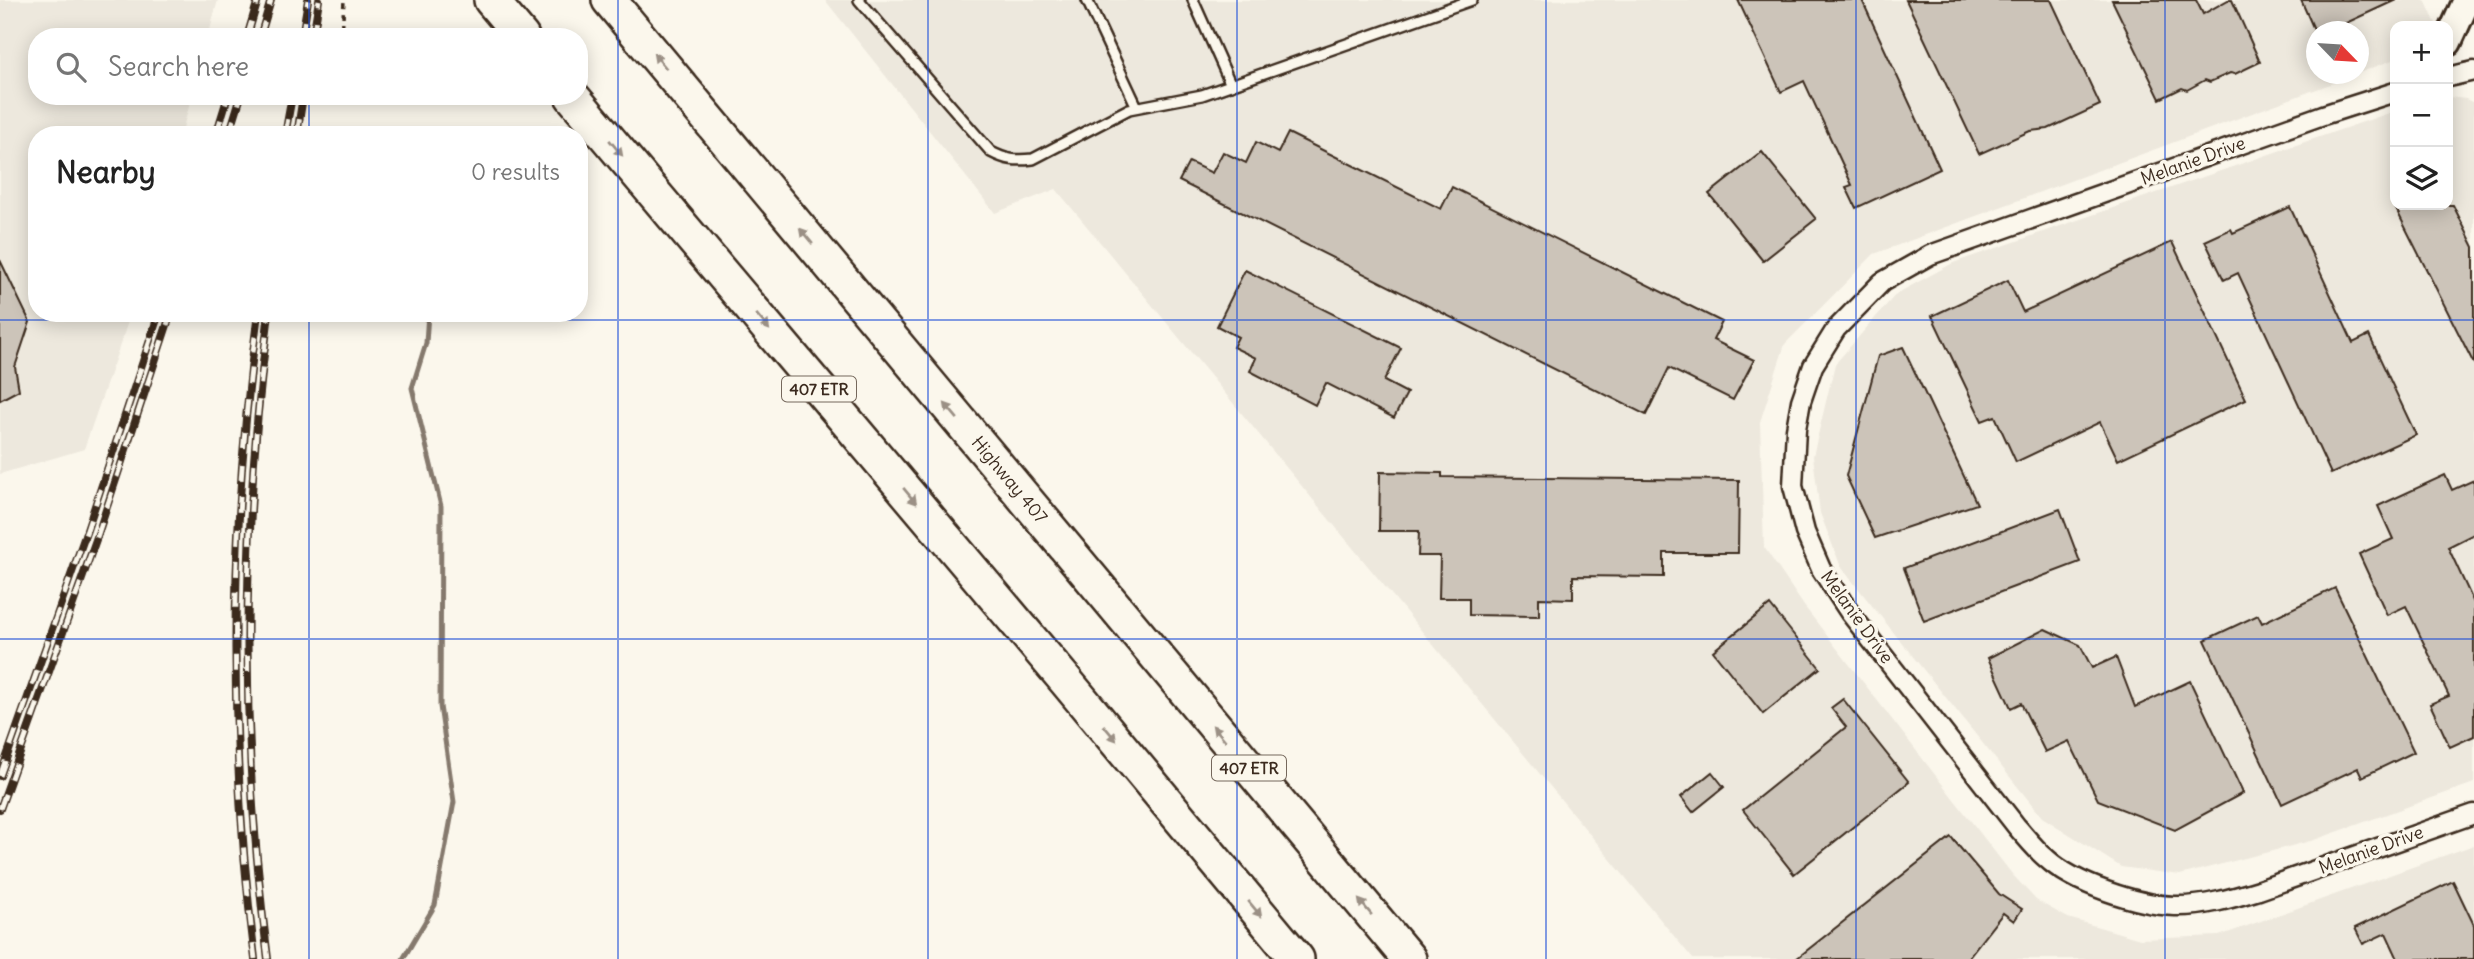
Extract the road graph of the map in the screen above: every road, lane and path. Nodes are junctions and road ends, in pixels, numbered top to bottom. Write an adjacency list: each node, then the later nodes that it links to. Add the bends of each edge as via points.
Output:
1 (344, 0): 9 (path)
2 (491, 0): 10 (highway)
3 (609, 0): 20 (highway, Highway 407 / 407 ETR, one-way to 3)
4 (859, 0): 17 (lane, via 991,152 1004,159 1033,159)
5 (1087, 0): 17 (lane)
6 (1193, 0): 14 (lane)
7 (1472, 0): 14 (lane)
8 (2467, 0): 11 (main road)
9 (342, 28)
10 (514, 28)
11 (2453, 31)
12 (2474, 71): 13 (street)
13 (2453, 76)
14 (1231, 85): 17 (lane)
15 (2390, 94): 18 (street, Melanie Drive, via 1930,255 1882,282 1836,329 1814,366 1793,442 1793,486 1821,569 1850,613 2017,827 2047,860 2099,888 2176,906 2223,901)
16 (580, 105): 19 (highway, 407 ETR, one-way to 19)
17 (1137, 107)
18 (2474, 814)
19 (1297, 959)
20 (1409, 959)

